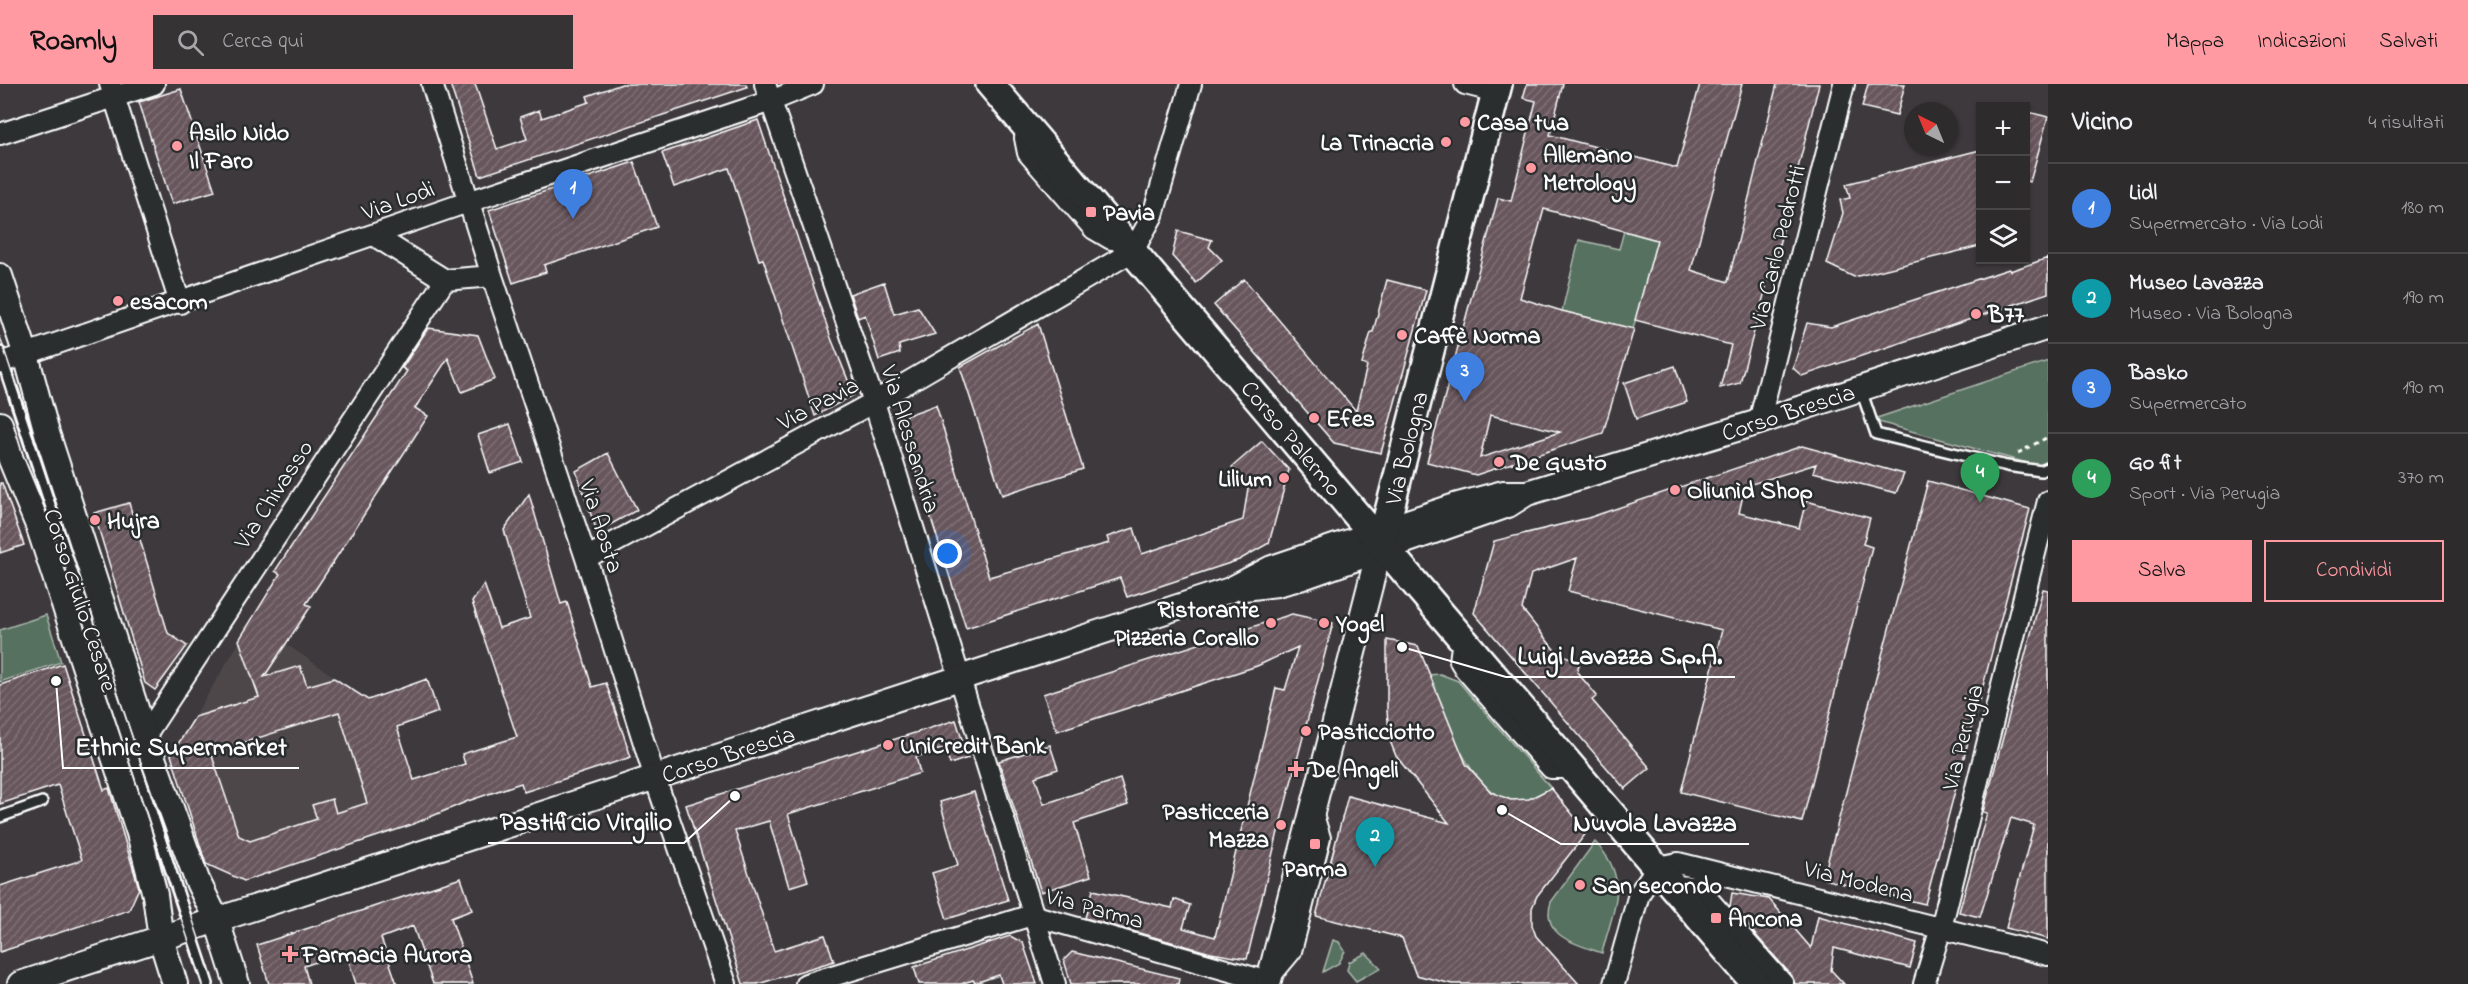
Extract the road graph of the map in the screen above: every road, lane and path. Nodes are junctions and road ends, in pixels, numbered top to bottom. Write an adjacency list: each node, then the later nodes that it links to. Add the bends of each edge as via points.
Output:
1 (154, 84): 9 (street)
2 (432, 84): 12 (street, Via Aosta)
3 (813, 84): 10 (street, Via Lodi)
4 (990, 84): 14 (main road, Corso Palermo)
5 (1191, 84): 14 (street, via 1154,215)
6 (1465, 84): 8 (street)
7 (1844, 84): 24 (street, Via Carlo Pedrotti)
8 (1497, 88): 28 (main road, Via Bologna)
9 (112, 90): 11 (street); 18 (street)
10 (768, 92): 12 (street, Via Lodi); 23 (street, Via Alessandria)
11 (0, 134)
12 (468, 202): 13 (street, Via Lodi); 16 (street, Via Aosta)
13 (375, 236): 17 (street); 18 (street, Via Lodi)
14 (1127, 244): 23 (street, Via Pavia); 28 (main road, Corso Palermo)
15 (0, 276): 20 (street, Corso Giulio Cesare)
16 (492, 276): 17 (street); 29 (street, Via Aosta)
17 (445, 280): 31 (street, Via Chivasso)
18 (180, 303): 20 (street, Via Lodi)
19 (2048, 327): 22 (street, Corso Brescia)
20 (26, 355): 21 (street, Via Lodi); 31 (street, Corso Giulio Cesare, via 47,433)
21 (1, 359): 39 (lane, Corso Giulio Cesare)
22 (1860, 388): 24 (street, Corso Brescia); 26 (lane, via 1876,434 2007,466 2041,471)
23 (874, 402): 29 (street, Via Pavia); 30 (street, Via Alessandria)
24 (1759, 422): 28 (street, Corso Brescia, via 1527,493 1503,493 1468,502)
25 (0, 424): 40 (street, Corso Giulio Cesare, via 39,528 139,833 155,895)
26 (2048, 468)
27 (2048, 501): 38 (street, Via Perugia)
28 (1380, 541): 30 (street, Corso Brescia, via 1272,568 1230,590); 35 (main road, Corso Palermo); 42 (street, Via Bologna, via 1312,812)
29 (586, 558): 32 (street, Via Aosta)
30 (958, 679): 32 (street, Corso Brescia); 36 (street, Via Alessandria)
31 (145, 736): 37 (street, Corso Giulio Cesare, via 197,880)
32 (655, 778): 37 (street, Corso Brescia); 47 (street, Via Aosta)
33 (42, 802): 34 (lane)
34 (0, 817)
35 (1665, 877): 38 (street, Via Modena, via 1678,863); 50 (street, via 1639,894); 51 (main road, Corso Palermo); 52 (street, via 1693,887 1707,898)
36 (1032, 915): 42 (street, Via Parma); 48 (street, Via Parma); 49 (street, Via Alessandria)
37 (217, 921): 39 (street, Corso Brescia); 46 (street, Corso Giulio Cesare)
38 (1941, 928): 41 (street, Via Modena); 53 (street, Via Perugia)
39 (190, 929): 40 (street, Corso Brescia); 45 (lane, Corso Giulio Cesare)
40 (161, 939): 43 (street, Corso Brescia); 44 (street, Corso Giulio Cesare)
41 (2048, 955)
42 (1265, 978)
43 (20, 984)
44 (175, 984)
45 (208, 984)
46 (237, 984)
47 (726, 984)
48 (806, 984)
49 (1055, 984)
50 (1614, 984)
51 (1756, 984)
52 (1783, 984)
53 (1924, 984)

